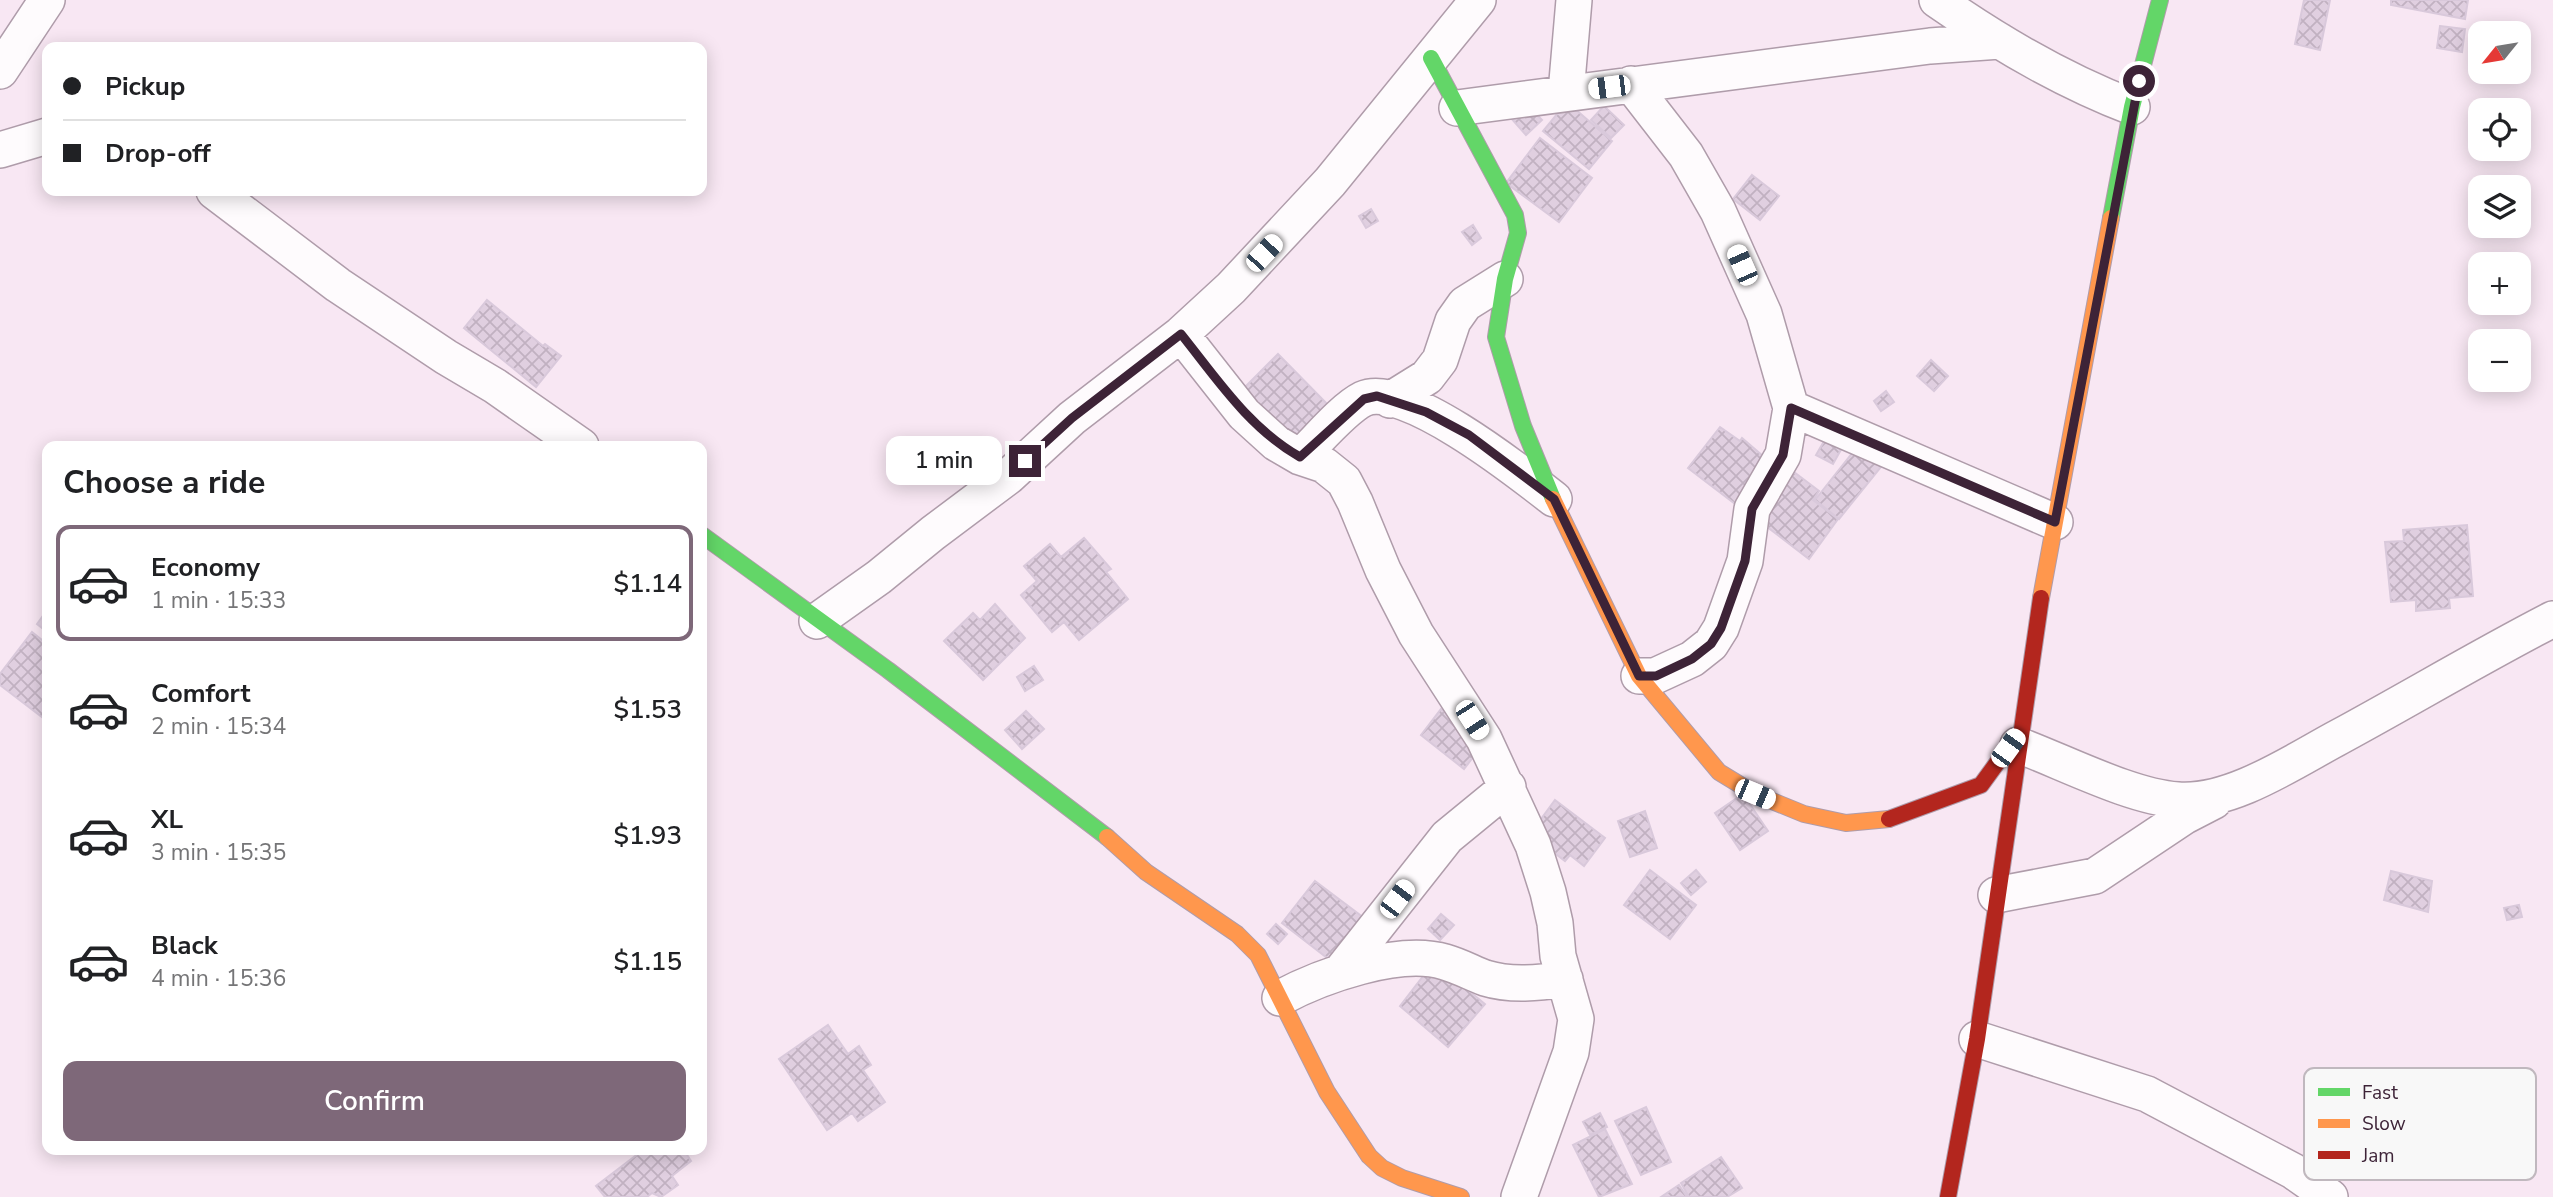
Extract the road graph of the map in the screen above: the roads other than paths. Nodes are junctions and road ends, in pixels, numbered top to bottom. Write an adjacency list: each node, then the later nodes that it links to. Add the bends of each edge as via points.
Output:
1 (47, 0): 7 (street)
2 (1478, 0): 8 (street)
3 (1574, 0): 10 (street)
4 (1937, 0): 6 (street)
5 (2160, 0): 11 (street)
6 (2000, 41): 9 (street); 11 (street, via 2097,94)
7 (4, 54)
8 (1431, 58): 12 (street); 17 (street, via 1330,182 1231,288)
9 (1631, 84): 10 (street); 19 (street, via 1686,155 1718,211 1765,314)
10 (1566, 93): 12 (street)
11 (2132, 107): 23 (street)
12 (1457, 108): 16 (street, via 1515,215 1518,233)
13 (42, 137): 14 (street)
14 (0, 150)
15 (221, 196): 20 (street, via 338,285)
16 (1505, 279): 18 (street, via 1465,304 1453,321 1440,360 1427,377); 22 (street, via 1498,346 1523,426)
17 (1181, 334): 21 (street, via 1244,414 1276,443); 26 (street, via 1072,418 1009,476)
18 (1390, 400): 21 (street, via 1364,399); 22 (street, via 1426,412 1469,435)
19 (1791, 408): 23 (street); 27 (street, via 1783,455 1752,509 1745,561 1721,628 1711,644 1692,659 1656,676)
20 (574, 441)
21 (1300, 457): 29 (street, via 1324,465 1344,481 1416,634 1484,739)
22 (1554, 499): 27 (street)
23 (2055, 522): 28 (street)
24 (707, 540): 26 (street)
25 (2553, 619): 30 (street)
26 (817, 621): 34 (street, via 1089,822 1146,872 1237,934 1258,955)
27 (1639, 676): 28 (street, via 1719,772 1755,794 1804,814 1846,823 1889,819 1981,785)
28 (2020, 737): 30 (street, via 2145,794 2203,800); 31 (street)
29 (1508, 787): 32 (street, via 1447,837); 33 (street, via 1548,892)
30 (2233, 791): 31 (street, via 2185,816 2095,876)
31 (1996, 895): 35 (street)
32 (1342, 970): 33 (street, via 1415,959 1445,962 1488,979 1517,983); 34 (street)
33 (1565, 979): 40 (street, via 1576,1018 1571,1052)
34 (1280, 998): 38 (street, via 1327,1092 1369,1156)
35 (1977, 1038): 36 (street, via 2147,1094); 41 (street)
36 (2304, 1180)
37 (2304, 1180): 42 (street)
38 (1409, 1190): 39 (street)
39 (1461, 1197)
40 (1519, 1197)
41 (1948, 1197)
42 (2330, 1197)

